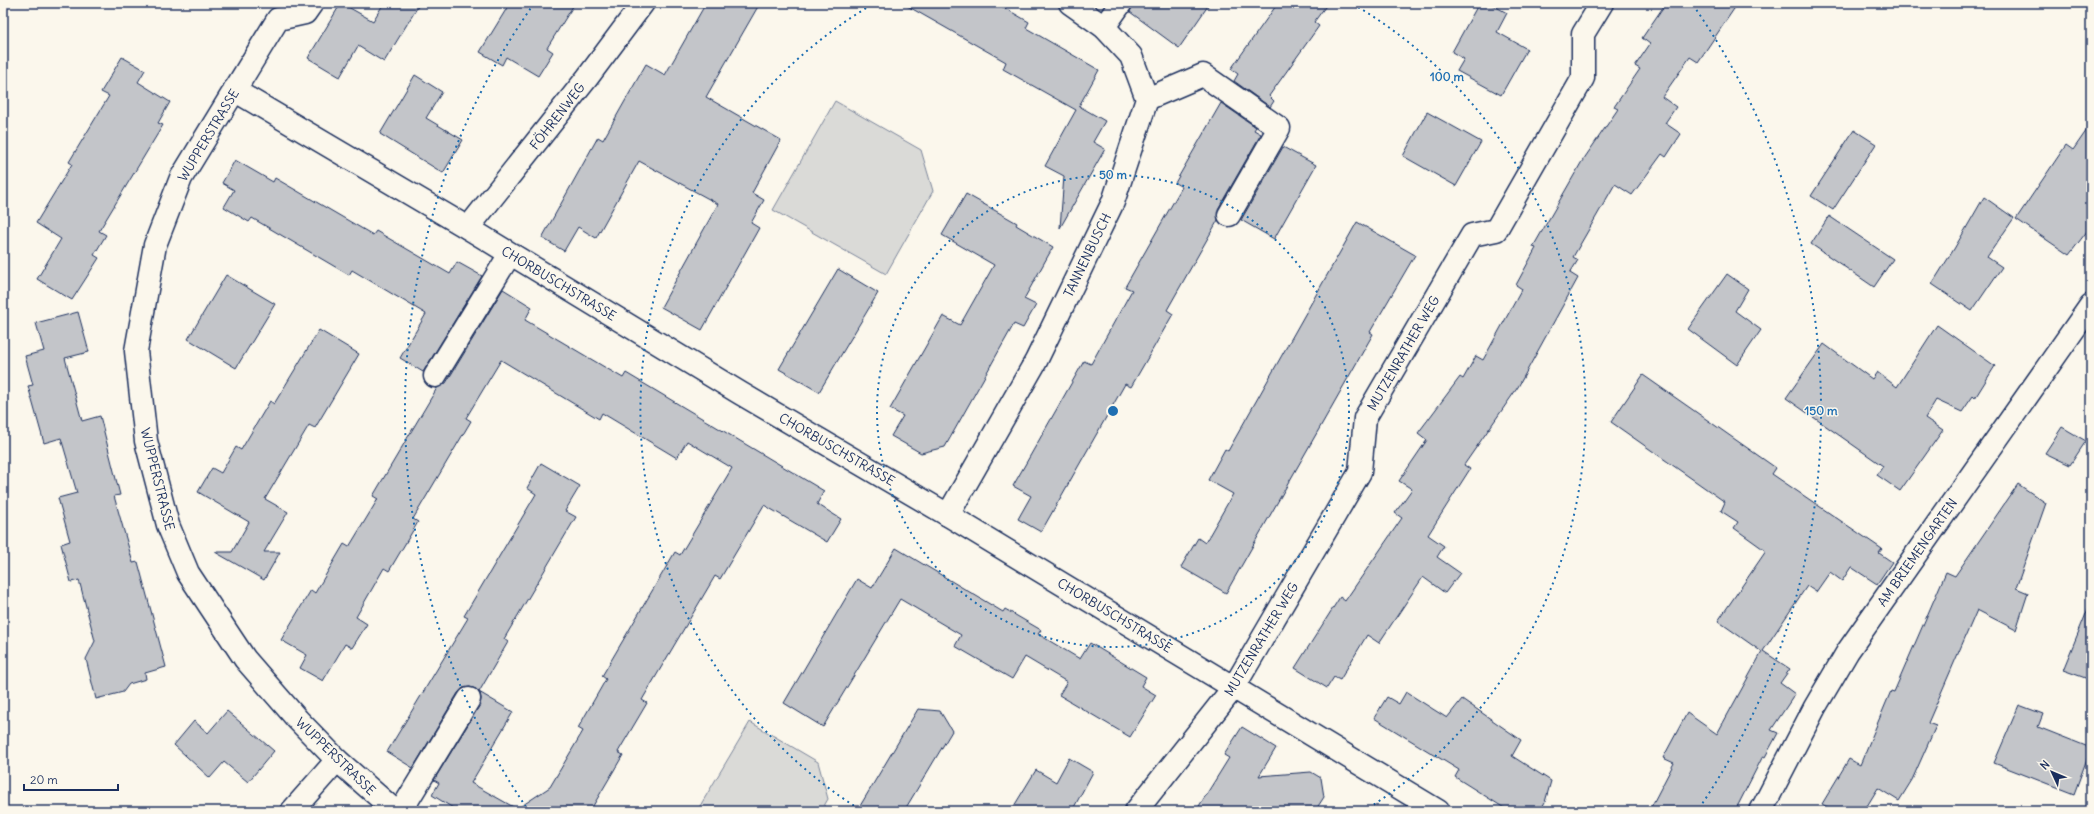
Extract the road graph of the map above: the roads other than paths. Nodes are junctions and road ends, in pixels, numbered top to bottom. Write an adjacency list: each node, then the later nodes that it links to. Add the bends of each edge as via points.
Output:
1 (312, 3): 7 (street, WUPPERSTRASSE, via 305,14 278,18)
2 (643, 3): 10 (street, FÖHRENWEG)
3 (1070, 3): 6 (street)
4 (1121, 3): 6 (street)
5 (1602, 3): 15 (street, MUTZENRATHER WEG, via 1583,34 1583,78 1496,230 1472,235 1366,418 1360,472)
6 (1104, 27): 8 (street, via 1132,56)
7 (234, 90): 10 (street, CHORBUSCHSTRASSE); 17 (street, WUPPERSTRASSE, via 181,178 154,245 136,351 146,441 168,525 188,572 246,659 298,720)
8 (1147, 99): 9 (street, via 1203,75 1279,128); 14 (street, TANNENBUSCH, via 1113,202 1036,361)
9 (1229, 215)
10 (468, 228): 11 (street, CHORBUSCHSTRASSE)
11 (510, 254): 13 (street); 14 (street, CHORBUSCHSTRASSE)
12 (2091, 305): 23 (street, AM BRIEMENGARTEN, via 1848,651 1815,707)
13 (436, 376)
14 (948, 515): 15 (street, CHORBUSCHSTRASSE)
15 (1234, 687): 21 (street, MUTZENRATHER WEG); 22 (street, CHORBUSCHSTRASSE)
16 (469, 698): 20 (street)
17 (337, 760): 18 (street); 19 (street, WUPPERSTRASSE)
18 (292, 811)
19 (395, 811)
20 (401, 811)
21 (1136, 811)
22 (1438, 811)
23 (1761, 811)

